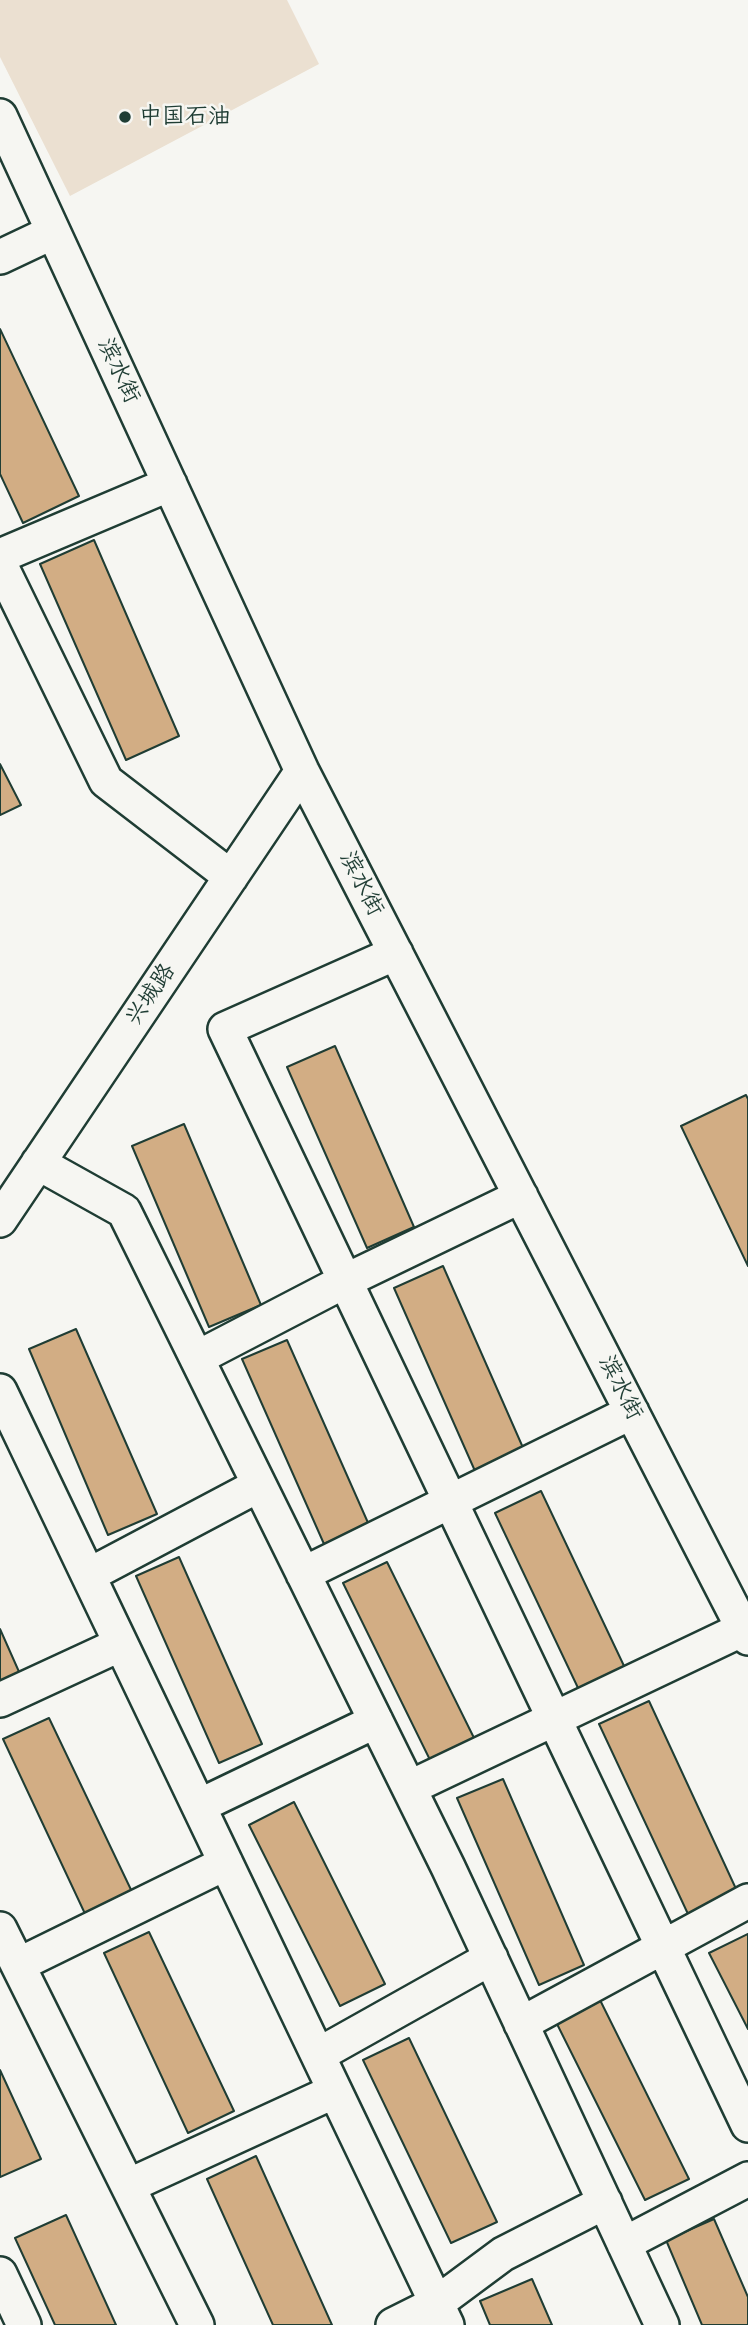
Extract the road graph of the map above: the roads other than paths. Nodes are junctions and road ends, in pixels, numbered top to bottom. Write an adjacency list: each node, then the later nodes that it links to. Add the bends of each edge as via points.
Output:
1 (0, 116): 2 (street, 滨水街)
2 (53, 232): 3 (street); 4 (street, 滨水街)
3 (0, 257)
4 (170, 484): 5 (street); 7 (street, 滨水街)
5 (0, 556)
6 (0, 564): 8 (street, via 106,781)
7 (302, 771): 8 (street, 兴城路); 9 (street, 滨水街)
8 (231, 877): 10 (street, 兴城路)
9 (396, 953): 11 (street, 滨水街); 13 (street, via 225,1029)
10 (38, 1163): 12 (street, 兴城路); 14 (street, via 124,1211)
11 (521, 1196): 13 (street); 16 (street, 滨水街)
12 (0, 1220)
13 (345, 1281): 14 (street); 18 (street)
14 (197, 1358): 17 (street)
15 (0, 1391): 20 (street)
16 (632, 1412): 18 (street); 21 (street, 滨水街)
17 (259, 1485): 19 (street); 20 (street)
18 (450, 1503): 19 (street); 24 (street)
19 (303, 1574): 25 (street)
20 (89, 1576): 22 (street)
21 (746, 1634): 24 (street)
22 (121, 1644): 23 (street); 27 (street)
23 (0, 1700)
24 (554, 1720): 26 (street); 31 (street)
25 (376, 1721): 26 (street); 27 (street)
26 (409, 1788): 32 (street)
27 (199, 1807): 28 (street)
28 (226, 1863): 33 (street); 35 (street)
29 (748, 1901): 31 (street)
30 (0, 1929): 33 (street)
31 (662, 1947): 34 (street); 37 (street)
32 (491, 1958): 34 (street); 35 (street)
33 (18, 1965): 39 (street)
34 (522, 2024): 40 (street)
35 (318, 2055): 36 (street)
36 (335, 2091): 39 (street); 43 (street)
37 (748, 2125)
38 (748, 2179): 41 (street)
39 (128, 2186): 45 (street)
40 (605, 2202): 41 (street); 43 (street, via 503,2254)
41 (624, 2244): 47 (street)
42 (0, 2274): 44 (street)
43 (442, 2314): 46 (street)
44 (24, 2325)
45 (197, 2325)
46 (393, 2325)
47 (662, 2325)

